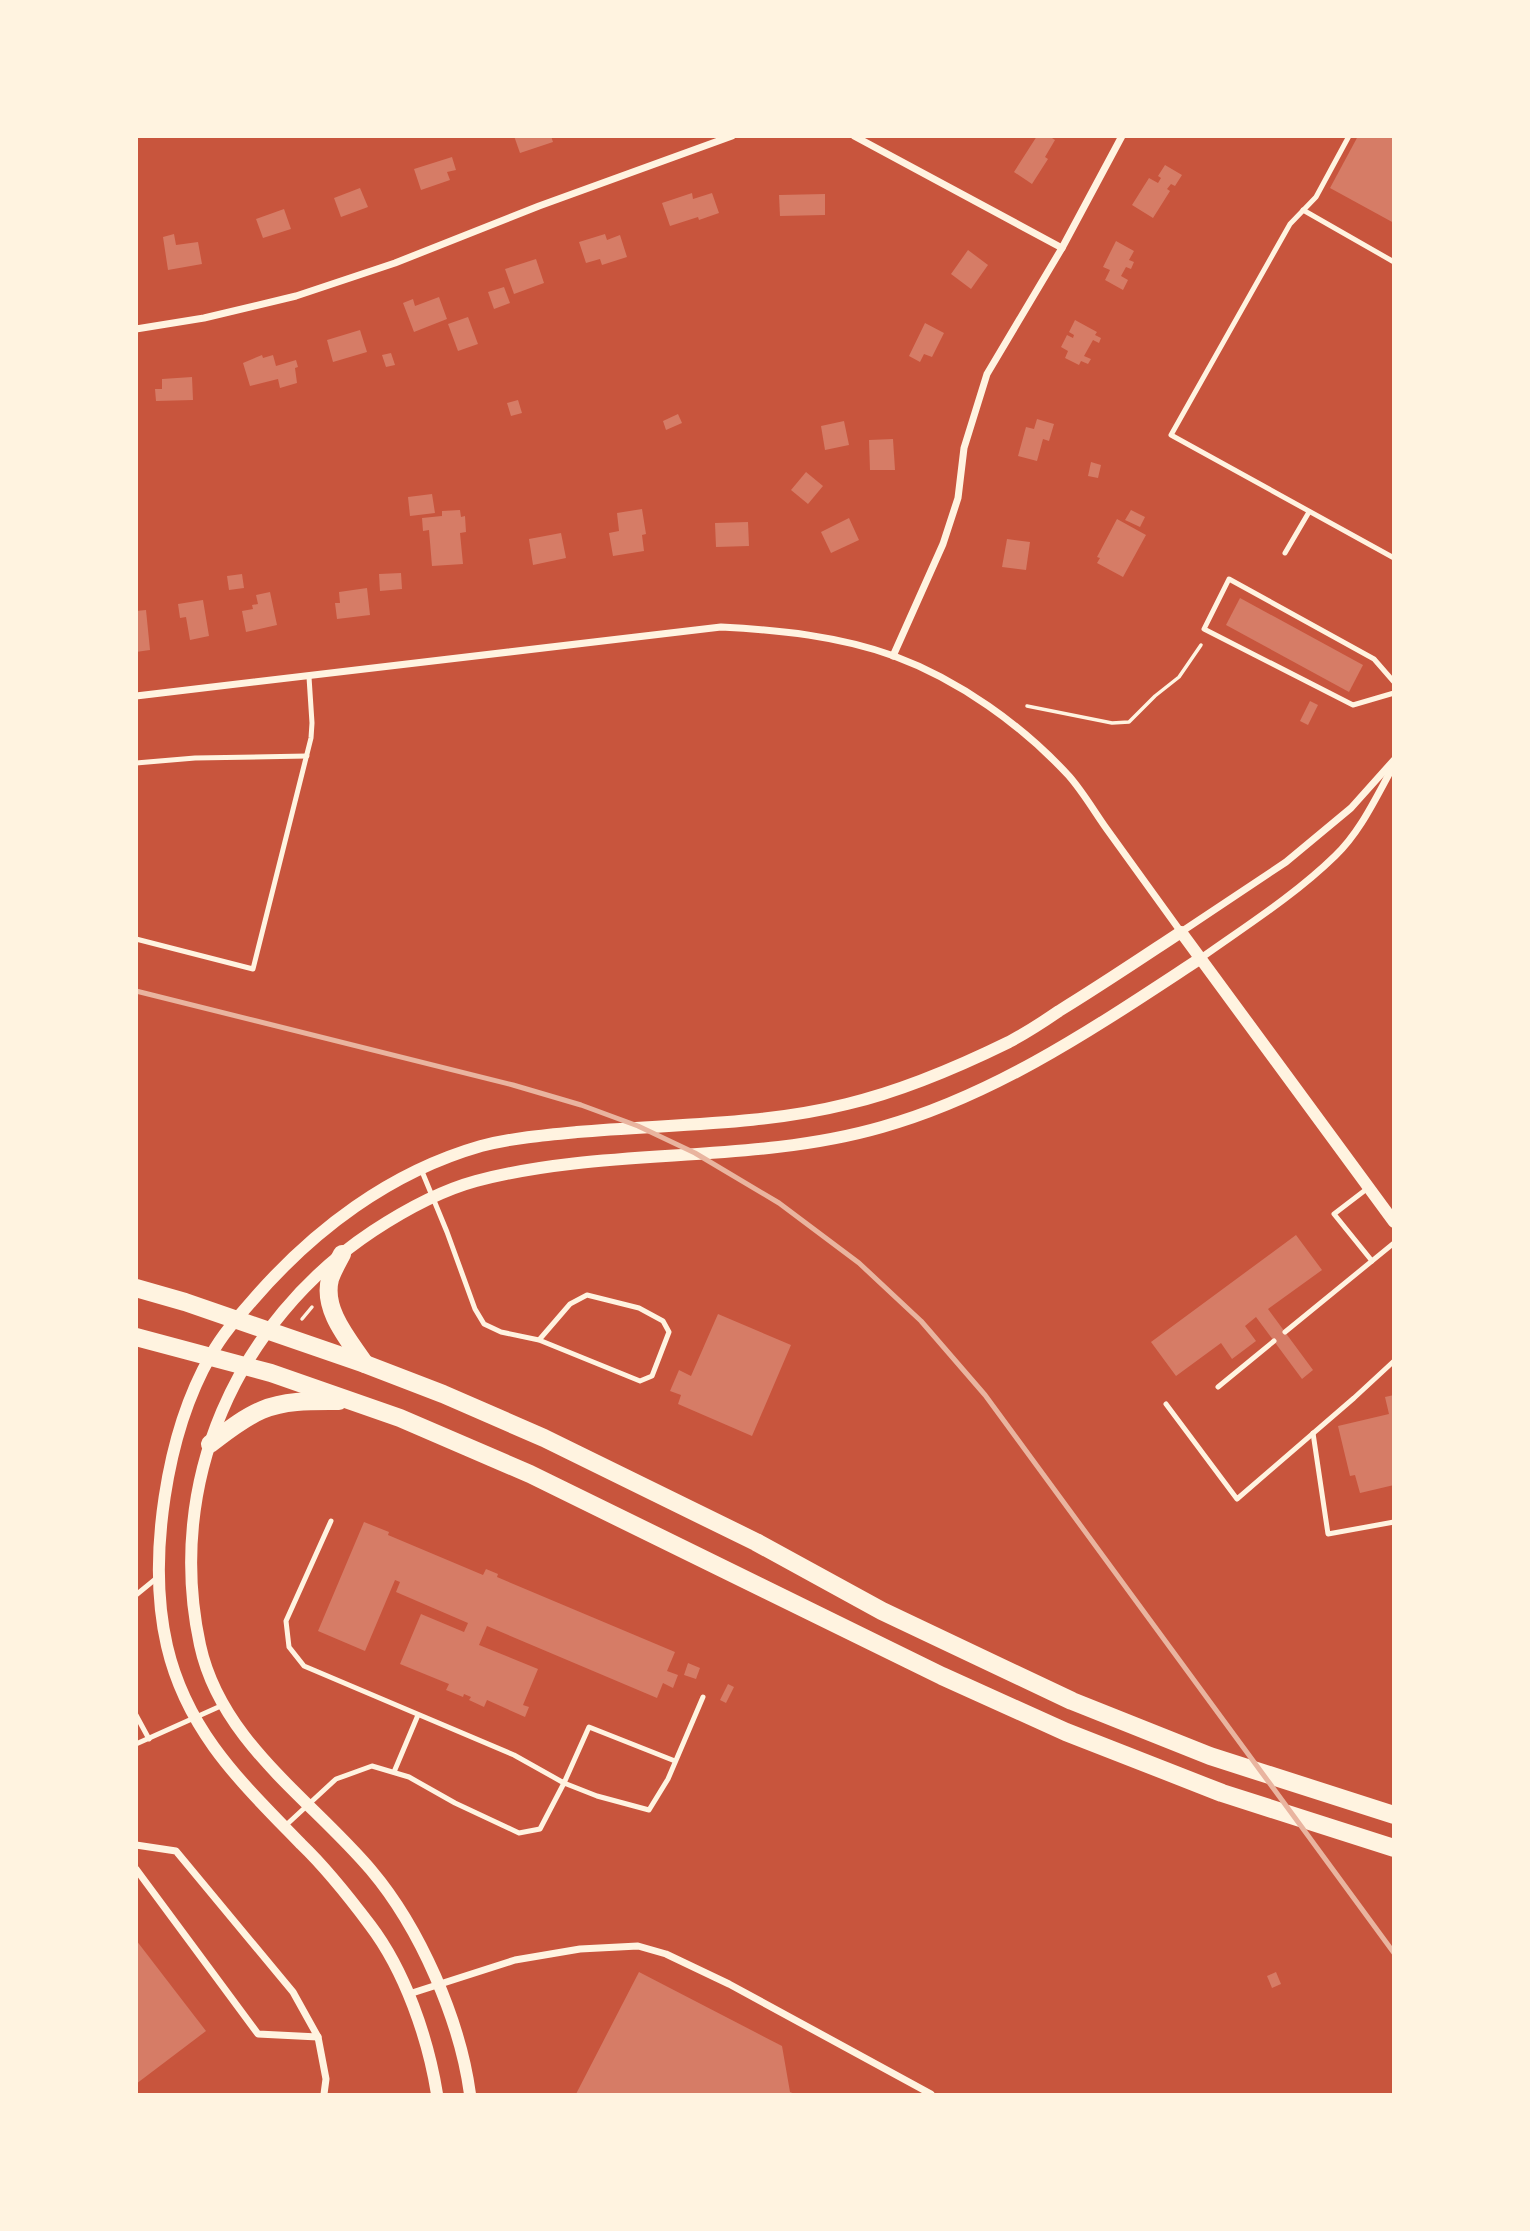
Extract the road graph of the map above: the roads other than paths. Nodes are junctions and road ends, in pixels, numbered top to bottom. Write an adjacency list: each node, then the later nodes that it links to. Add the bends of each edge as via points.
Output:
1 (732, 136): 8 (street, via 296,296)
2 (854, 136): 6 (street)
3 (1122, 136): 6 (street)
4 (1349, 136): 5 (lane, via 1317,197)
5 (1303, 210): 7 (lane); 9 (lane, via 1290,224 1171,435)
6 (1062, 247): 12 (street, via 987,374 964,448 958,498 943,544)
7 (1394, 262)
8 (136, 329)
9 (1309, 512): 10 (lane); 11 (lane)
10 (1285, 553)
11 (1394, 558)
12 (893, 656): 13 (street, via 814,636 721,627); 20 (street, via 944,678 1031,739 1070,777)
13 (309, 677): 16 (street); 17 (lane, via 312,730)
14 (1394, 682): 15 (lane, via 1374,659 1229,579 1203,629 1353,705)
15 (1394, 694)
16 (136, 696)
17 (307, 756): 18 (lane); 21 (lane, via 253,969)
18 (136, 763)
19 (1394, 763): 20 (street, via 1351,808 1286,862); 22 (street, via 1363,822 1336,856)
20 (1181, 932): 22 (street); 23 (street, via 1012,1040 916,1082 848,1104 776,1117 514,1139)
21 (136, 939)
22 (1201, 958): 24 (street); 25 (street, via 1012,1076 881,1128 810,1143 544,1167 474,1182)
23 (421, 1170): 25 (lane); 31 (street, via 338,1218 289,1260)
24 (1368, 1188): 26 (street); 29 (lane, via 1334,1213)
25 (431, 1198): 28 (street); 35 (lane, via 484,1324)
26 (1394, 1222)
27 (1394, 1243): 29 (lane)
28 (342, 1254): 32 (street); 39 (main road, via 330,1281 330,1300)
29 (1372, 1261): 33 (lane)
30 (136, 1288): 31 (main road)
31 (235, 1320): 32 (main road); 37 (street)
32 (267, 1331): 39 (main road); 40 (street)
33 (1285, 1332)
34 (136, 1337): 37 (main road)
35 (540, 1340): 35 (lane, via 640,1381 652,1376 668,1332 663,1321 639,1308 587,1294 570,1304)
36 (1274, 1341): 41 (lane)
37 (210, 1356): 40 (main road); 48 (street, via 174,1458 162,1517)
38 (1394, 1360): 44 (lane)
39 (365, 1364): 61 (main road, via 544,1438 756,1542 882,1611 1072,1701 1210,1756)
40 (244, 1365): 42 (main road); 45 (street)
41 (1218, 1387)
42 (352, 1400): 45 (main road, via 297,1402 264,1409); 64 (main road, via 530,1474 1066,1732 1222,1793)
43 (1166, 1404): 44 (lane, via 1237,1499)
44 (1313, 1433): 47 (lane, via 1328,1534)
45 (210, 1444): 51 (street, via 196,1510 192,1580 201,1650)
46 (331, 1521): 53 (lane, via 286,1621 289,1647 304,1666)
47 (1394, 1521)
48 (158, 1577): 49 (lane); 54 (street, via 168,1648)
49 (136, 1595)
50 (702, 1696): 57 (lane)
51 (223, 1705): 54 (lane); 60 (street, via 249,1743)
52 (136, 1715): 55 (lane)
53 (418, 1715): 58 (lane); 59 (lane, via 514,1755)
54 (194, 1719): 55 (lane); 62 (street, via 233,1773)
55 (149, 1738): 56 (lane)
56 (136, 1744)
57 (676, 1761): 59 (lane, via 649,1810); 59 (lane, via 589,1727)
58 (394, 1772): 59 (lane, via 519,1833 540,1829); 60 (lane, via 372,1766 337,1779)
59 (564, 1783)
60 (309, 1805): 62 (lane); 66 (street, via 373,1871 410,1927)
61 (1394, 1815)
62 (284, 1827): 67 (street, via 373,1928)
63 (136, 1845): 68 (street, via 176,1851 293,1992)
64 (1394, 1847)
65 (136, 1869): 68 (street, via 258,2034)
66 (438, 1984): 67 (street); 71 (street, via 465,2063); 72 (street, via 515,1960 580,1949 638,1946 729,1984)
67 (409, 1994): 70 (street, via 431,2060)
68 (318, 2037): 69 (street, via 326,2079)
69 (324, 2095)
70 (437, 2095)
71 (470, 2095)
72 (931, 2095)

